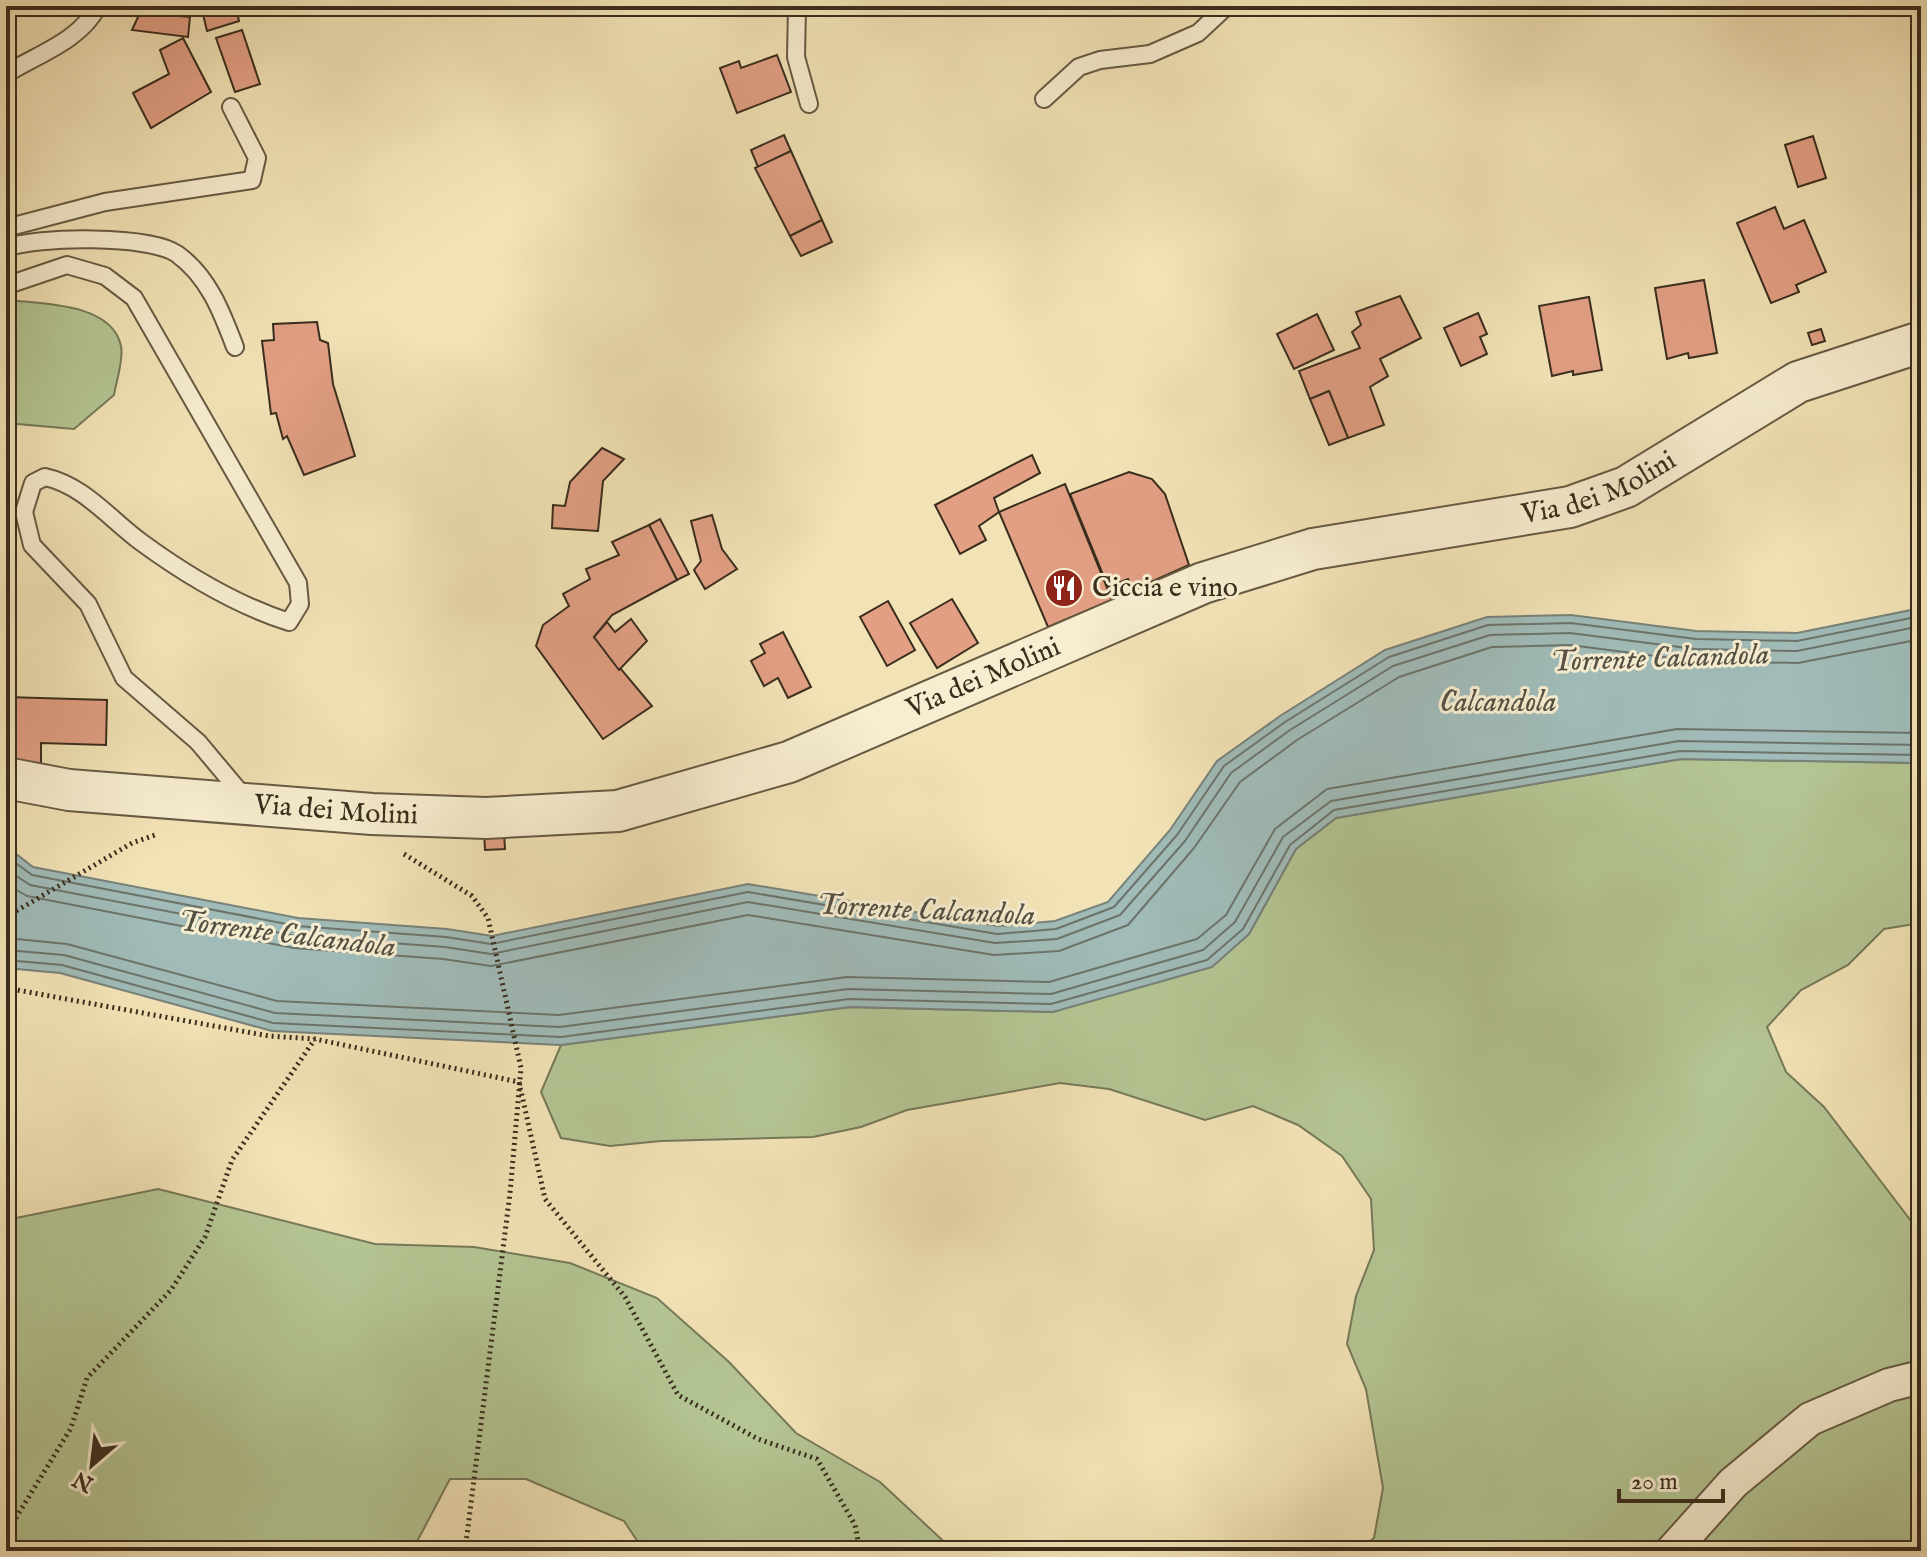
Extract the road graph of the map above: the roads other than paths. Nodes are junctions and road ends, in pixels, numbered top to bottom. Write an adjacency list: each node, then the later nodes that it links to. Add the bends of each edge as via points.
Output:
1 (98, 6): 4 (lane, via 75,34)
2 (797, 6): 6 (lane, via 796,57)
3 (1227, 6): 5 (lane, via 1198,33 1150,54 1079,67)
4 (6, 74)
5 (1044, 99)
6 (809, 104)
7 (231, 107): 8 (lane, via 257,158 252,180 105,202)
8 (6, 228)
9 (6, 248): 12 (lane, via 71,239 124,241 175,252 210,291)
10 (8, 284): 14 (lane, via 67,265 105,276 134,298 298,583 300,604 289,622 259,613 143,543 66,482 45,477 33,483 24,512 32,545 88,604 124,678 198,742)
11 (1921, 342): 14 (street, Via dei Molini, via 1798,382 1626,487 1570,507 1313,549 1203,583 789,762 618,811 486,818)
12 (235, 347)
13 (6, 778): 14 (street, Via dei Molini, via 69,790)
14 (251, 804)
15 (1921, 1377): 16 (street, via 1810,1419 1733,1483)
16 (1672, 1551)

